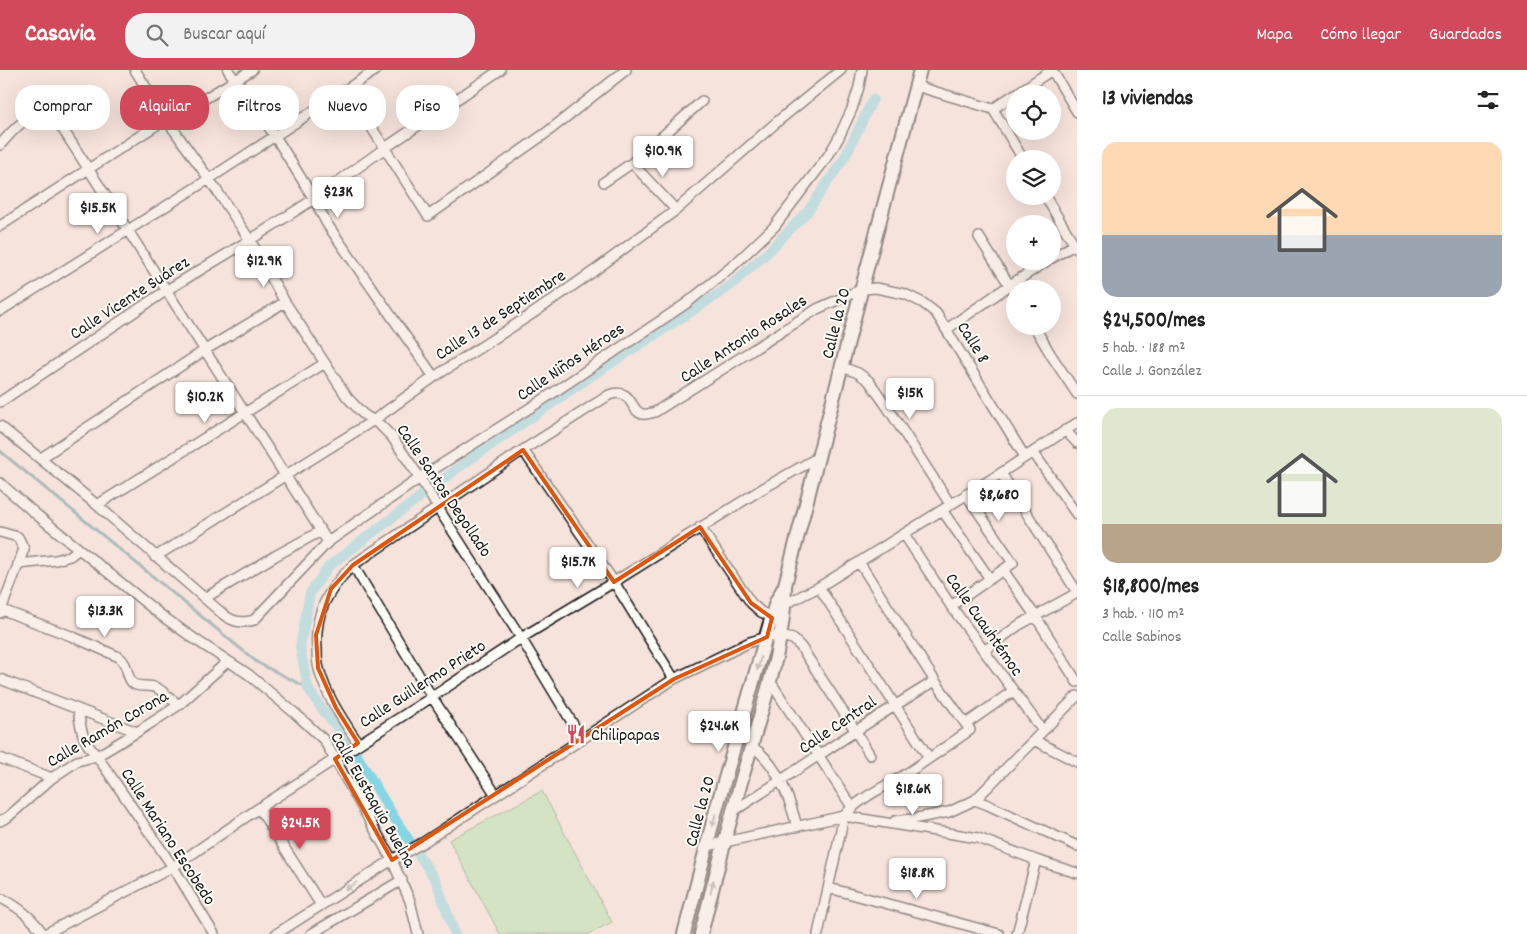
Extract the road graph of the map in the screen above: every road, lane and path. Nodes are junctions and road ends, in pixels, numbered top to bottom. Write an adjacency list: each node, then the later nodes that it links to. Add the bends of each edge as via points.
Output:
1 (135, 70): 12 (street, Calle Santos Degollado)
2 (228, 70): 11 (street)
3 (252, 70): 11 (street)
4 (376, 70): 13 (street)
5 (500, 70): 27 (street, Calle Vicente Suárez)
6 (626, 70): 27 (street, via 546,133 428,216)
7 (841, 70): 35 (street, Calle 13 de Septiembre)
8 (862, 70): 71 (street, Calle Niños Héroes, via 852,109 828,156 774,227 735,264 671,313)
9 (920, 70): 15 (street, Calle la 20)
10 (1052, 70): 14 (street); 20 (street)
11 (236, 81): 16 (street); 25 (street)
12 (145, 85)
13 (352, 85)
14 (1029, 85)
15 (916, 86): 19 (street); 46 (street, Calle la 20)
16 (209, 96)
17 (1006, 100): 19 (street)
18 (702, 101): 29 (street)
19 (993, 109): 28 (street)
20 (1077, 112)
21 (309, 113): 25 (street)
22 (151, 130): 30 (street)
23 (174, 130): 31 (street, Calle Santos Degollado)
24 (374, 130): 27 (street)
25 (275, 136): 31 (street); 33 (street)
26 (0, 145): 30 (street, via 26,119 55,117)
27 (385, 148): 33 (street, Calle Vicente Suárez)
28 (1018, 150)
29 (632, 163): 32 (street); 35 (street)
30 (89, 170): 36 (street); 37 (street)
31 (209, 179): 37 (street); 39 (street, Calle Santos Degollado)
32 (604, 182)
33 (314, 200): 39 (street, Calle Vicente Suárez); 55 (street, via 327,224)
34 (1051, 205): 40 (street)
35 (676, 210): 55 (street, Calle 13 de Septiembre, via 532,314)
36 (0, 226)
37 (128, 230): 47 (street); 49 (street)
38 (980, 237): 43 (street)
39 (250, 240): 47 (street, Calle Vicente Suárez); 48 (street, Calle Santos Degollado)
40 (1076, 245): 41 (street)
41 (1061, 253)
42 (1033, 270): 44 (street)
43 (1007, 280)
44 (1018, 280)
45 (1006, 288): 50 (street)
46 (862, 289): 50 (street, Calle 8, via 876,288 905,294 936,313); 54 (street, Calle la 20); 64 (street, Calle Antonio Rosales, via 817,309 662,409 643,414 620,393 609,395)
47 (166, 290): 52 (street); 57 (street, Calle Vicente Suárez)
48 (286, 302): 52 (street); 53 (street, Calle Santos Degollado)
49 (0, 311)
50 (947, 329): 66 (street, Calle 8)
51 (1039, 335): 56 (street)
52 (205, 350): 58 (street); 67 (street)
53 (325, 363): 58 (street); 59 (street, Calle Santos Degollado, via 355,406)
54 (842, 367): 68 (street, Calle la 20); 74 (street, via 858,373 869,382)
55 (434, 377): 59 (street, Calle 13 de Septiembre)
56 (1077, 394)
57 (0, 402)
58 (245, 412): 70 (street); 75 (street)
59 (374, 420): 70 (street, Calle 13 de Septiembre); 71 (street, Calle Santos Degollado, via 392,437)
60 (1077, 423): 62 (street)
61 (0, 426): 67 (street)
62 (1065, 430): 63 (street); 65 (street)
63 (1077, 443)
64 (523, 450): 76 (street); 91 (street)
65 (1033, 452): 66 (street); 78 (street)
66 (1025, 457): 69 (street)
67 (41, 458): 75 (street)
68 (817, 458): 79 (street, Calle Guillermo Prieto); 95 (street, Calle la 20)
69 (1001, 473): 73 (street); 93 (street)
70 (285, 475): 80 (street); 85 (street, Calle 13 de Septiembre)
71 (422, 481): 76 (street, Calle Santos Degollado); 83 (street, Calle Niños Héroes)
72 (0, 483): 84 (street, Calle Eustaquio Buelna)
73 (966, 494): 74 (street); 89 (street, via 1013,563)
74 (950, 504): 77 (street)
75 (97, 505): 85 (street)
76 (437, 506): 88 (street); 102 (street, Calle Santos Degollado)
77 (942, 510): 82 (street); 90 (street)
78 (1077, 515)
79 (700, 528): 91 (street, Calle Guillermo Prieto); 99 (street, via 751,604)
80 (321, 531): 83 (street); 94 (street)
81 (0, 532): 87 (street, via 18,537 24,549)
82 (904, 534): 86 (street); 96 (street, Calle Cuauhtémoc)
83 (328, 542): 94 (street, Calle Niños Héroes, via 254,620 236,621)
84 (79, 549): 87 (street, via 56,560); 104 (street, Calle Eustaquio Buelna, via 162,616)
85 (155, 557): 94 (street)
86 (859, 562): 92 (street); 108 (street)
87 (18, 564): 97 (street)
88 (353, 565): 112 (street); 122 (street, via 328,595 319,616 316,635 318,668 324,685)
89 (1003, 570): 90 (street); 98 (street)
90 (990, 579): 96 (street)
91 (614, 582): 102 (street, Calle Guillermo Prieto); 105 (street)
92 (819, 587): 95 (street); 114 (street)
93 (1077, 592): 98 (street)
94 (205, 598)
95 (781, 603): 99 (street, Calle la 20)
96 (951, 606): 103 (street, Calle Cuauhtémoc)
97 (1, 611): 113 (street, via 119,657 125,662 135,685 157,688)
98 (1036, 617): 103 (street, via 1019,625); 109 (street)
99 (777, 620): 100 (street, Calle la 20); 101 (street, Calle la 20)
100 (780, 636): 101 (street); 107 (street, Calle la 20); 117 (street, via 801,647)
101 (767, 637): 105 (street); 143 (street, Calle la 20, one-way to 143)
102 (521, 638): 112 (street, Calle Guillermo Prieto); 120 (street, Calle Santos Degollado)
103 (984, 652): 110 (street, Calle Cuauhtémoc)
104 (228, 661): 113 (street, Calle Ramón Corona); 128 (street, Calle Eustaquio Buelna, via 297,715 324,740)
105 (674, 679): 120 (street)
106 (0, 680): 115 (street)
107 (770, 681): 123 (street, Calle la 20); 124 (street)
108 (935, 681): 114 (street, Calle Central); 116 (street)
109 (1077, 682)
110 (1013, 691): 116 (street); 118 (street, Calle Cuauhtémoc)
111 (1077, 696): 118 (street)
112 (432, 697): 122 (street, Calle Guillermo Prieto); 133 (street)
113 (178, 705): 119 (street, Calle Ramón Corona)
114 (895, 705): 117 (street, Calle Central); 129 (street)
115 (78, 709): 119 (street); 126 (street, Calle Mariano Escobedo, via 80,730 86,745)
116 (968, 727): 129 (street)
117 (855, 730): 124 (street, Calle Central); 125 (street)
118 (1043, 731): 121 (street)
119 (138, 732): 126 (street, Calle Ramón Corona)
120 (582, 740): 133 (street)
121 (1034, 740): 130 (street); 134 (street)
122 (357, 744): 128 (street, Calle Guillermo Prieto)
123 (751, 746): 132 (street, via 760,752); 137 (street, Calle la 20)
124 (818, 755): 132 (street, Calle Central); 135 (street)
125 (870, 755)
126 (97, 756): 131 (street, Calle Ramón Corona, via 77,761); 147 (street, Calle Mariano Escobedo)
127 (0, 758): 131 (street)
128 (336, 758): 136 (street, Calle Guillermo Prieto); 145 (street, Calle Eustaquio Buelna)
129 (929, 758): 135 (street)
130 (1077, 762)
131 (52, 778): 139 (street, Calle Ramón Corona)
132 (781, 781): 137 (street, Calle Central); 141 (street)
133 (496, 795): 145 (street)
134 (975, 800): 140 (street, via 949,812); 144 (street)
135 (852, 807): 138 (street)
136 (258, 808): 147 (street, Calle Guillermo Prieto); 152 (street)
137 (732, 812): 142 (street, Calle la 20)
138 (844, 816): 140 (street); 141 (street); 150 (street)
139 (0, 821)
140 (882, 822): 146 (street, via 978,838)
141 (797, 827): 142 (street)
142 (723, 842): 143 (street); 159 (street, Calle la 20, one-way to 142)
143 (707, 846): 153 (street, Calle la 20)
144 (1077, 846)
145 (395, 858): 149 (street, Calle Eustaquio Buelna); 152 (street, one-way to 152)
146 (1036, 860): 148 (street); 162 (street)
147 (173, 867): 154 (street, Calle Guillermo Prieto); 155 (street, Calle Mariano Escobedo)
148 (1077, 874)
149 (402, 880): 157 (street); 158 (street, Calle Eustaquio Buelna)
150 (829, 888): 160 (street); 161 (street)
151 (3, 899): 154 (street, via 30,917)
152 (321, 905): 156 (street)
153 (688, 933)
154 (44, 934)
155 (214, 934)
156 (276, 934)
157 (311, 934)
158 (418, 934)
159 (701, 934)
160 (818, 934)
161 (999, 934)
162 (1017, 934)

